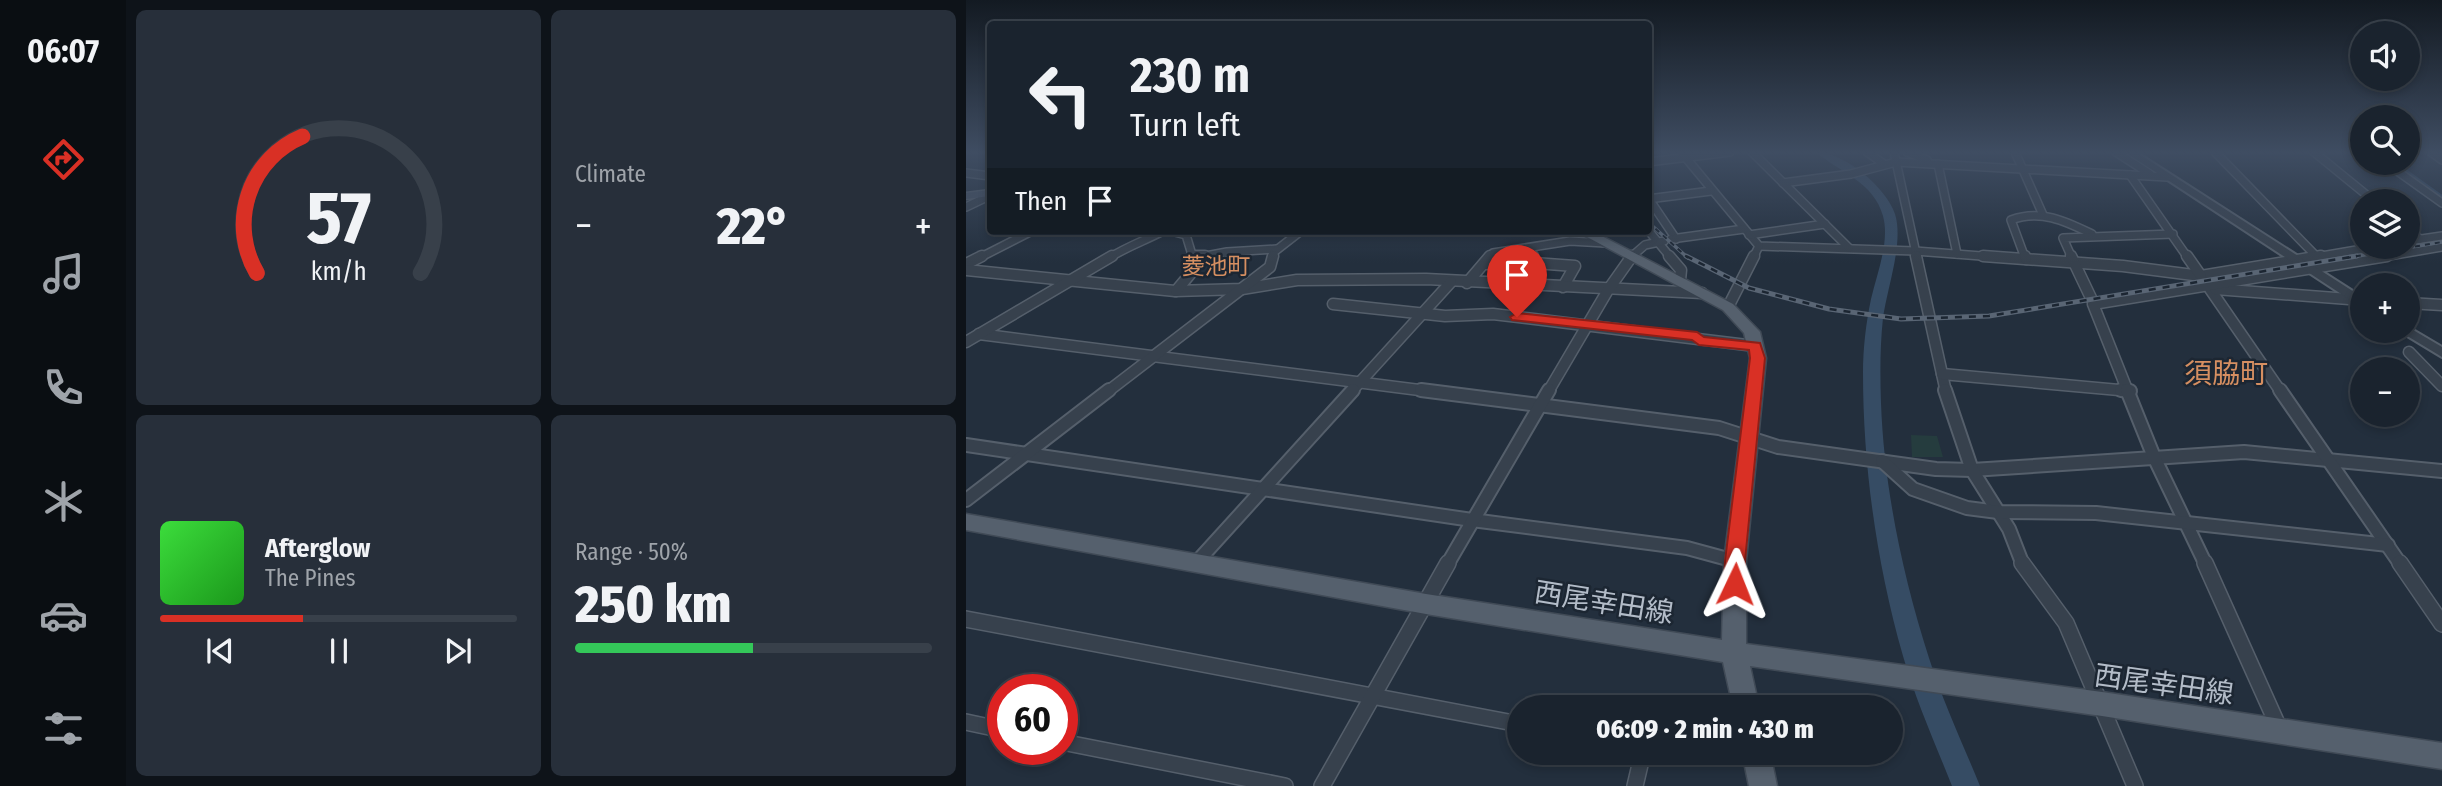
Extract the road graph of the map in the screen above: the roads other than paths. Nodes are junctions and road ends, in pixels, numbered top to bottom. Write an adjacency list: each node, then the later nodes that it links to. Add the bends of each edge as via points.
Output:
1 (1789, 189): 18 (street)
2 (1901, 189): 39 (street)
3 (1943, 189): 41 (street)
4 (2031, 189): 17 (street)
5 (2140, 189): 21 (street)
6 (2185, 189): 46 (street)
7 (2251, 189): 43 (street)
8 (2421, 189): 14 (street)
9 (1711, 191): 13 (street); 20 (street)
10 (987, 196): 12 (main road)
11 (987, 197): 16 (street)
12 (966, 198)
13 (1652, 199)
14 (2442, 204)
15 (1652, 206): 31 (street)
16 (966, 207)
17 (2043, 215): 28 (street); 45 (street, via 2011,220)
18 (1825, 224): 20 (street); 36 (street)
19 (1652, 232): 31 (street)
20 (1746, 232): 31 (street); 34 (street)
21 (2172, 234): 28 (street); 56 (street)
22 (1025, 235): 50 (street)
23 (1156, 235): 52 (street)
24 (1186, 235): 44 (street)
25 (1283, 235): 32 (street)
26 (1295, 235): 32 (street)
27 (1590, 235): 33 (main road)
28 (2094, 235): 48 (street, via 2063,238)
29 (2442, 236): 30 (street)
30 (2420, 239)
31 (1667, 240): 42 (street); 53 (street, via 1681,270)
32 (1287, 241): 37 (street)
33 (1605, 243): 35 (street, via 1570,241); 42 (main road)
34 (1759, 246): 36 (street); 69 (street)
35 (1531, 248): 47 (street); 49 (street, via 1493,253)
36 (1849, 248): 39 (street)
37 (1277, 249): 44 (street); 59 (street, via 1270,267)
38 (2440, 249): 51 (street)
39 (1914, 251): 41 (street); 79 (street)
40 (2350, 251): 43 (street)
41 (1958, 254): 45 (street)
42 (1631, 255): 53 (main road); 60 (street)
43 (2316, 256): 46 (street)
44 (1193, 258): 61 (street, via 1196,267)
45 (2026, 258): 48 (street)
46 (2297, 260): 51 (street); 56 (street)
47 (1534, 263): 49 (street); 57 (street); 58 (street, via 1575,266)
48 (2076, 263): 56 (street); 64 (street)
49 (1484, 264): 55 (street)
50 (966, 267): 52 (street)
51 (2311, 269): 56 (street); 63 (street)
52 (1070, 280): 61 (street); 72 (street)
53 (1680, 280): 62 (main road)
54 (1451, 282): 55 (street); 59 (street, via 1297,280); 70 (street)
55 (1467, 283): 57 (street)
56 (2205, 284): 65 (street); 82 (street, via 2094,304); 88 (street)
57 (1519, 285): 58 (street)
58 (1563, 287): 60 (street)
59 (1242, 289): 61 (street); 78 (street)
60 (1608, 290): 62 (street); 71 (street)
61 (1176, 291)
62 (1702, 293): 69 (main road)
63 (2350, 293)
64 (2091, 298)
65 (2350, 299)
66 (1333, 304): 70 (street)
67 (2420, 304): 68 (street)
68 (2442, 305)
69 (1728, 307): 75 (main road, via 1752,332)
70 (1422, 313): 71 (street, via 1493,314); 80 (street)
71 (1588, 324): 75 (street); 83 (street)
72 (979, 334): 74 (street); 78 (street)
73 (2420, 339): 77 (street)
74 (966, 342)
75 (1755, 346): 84 (main road, via 1758,358)
76 (2409, 352): 81 (street)
77 (2442, 353)
78 (1154, 355): 80 (street); 86 (street)
79 (1942, 373): 82 (street); 90 (street)
80 (1361, 381): 83 (street); 92 (street)
81 (2442, 386)
82 (2130, 391): 87 (street)
83 (1541, 405): 84 (street, via 1720,428); 95 (street)
84 (1748, 438): 89 (street, via 1778,447); 99 (main road)
85 (966, 445): 86 (street)
86 (1026, 453): 92 (street); 93 (street)
87 (2154, 457): 88 (street, via 2244,452); 90 (street); 97 (street)
88 (2329, 460): 91 (street); 98 (street)
89 (1882, 461): 90 (street); 94 (street, via 1922,493)
90 (1972, 470): 94 (street)
91 (2442, 471)
92 (1264, 488): 95 (street); 100 (street)
93 (966, 500)
94 (1997, 512): 97 (street, via 2096,513); 107 (street, via 2025,570 2066,623)
95 (1472, 520): 99 (street, via 1687,548); 101 (street)
96 (966, 522): 100 (main road, 西尾幸田線)
97 (2187, 523): 98 (street); 111 (street)
98 (2388, 545): 103 (street)
99 (1735, 561): 104 (main road)
100 (1196, 563): 101 (main road, 西尾幸田線)
101 (1426, 604): 104 (main road, 西尾幸田線); 106 (street)
102 (966, 619): 106 (street)
103 (2442, 624)
104 (1734, 653): 105 (main road); 107 (main road, 西尾幸田線)
105 (1743, 695)
106 (1374, 696): 109 (street); 117 (street)
107 (2102, 704): 111 (main road, 西尾幸田線); 120 (street)
108 (966, 722): 110 (street)
109 (1507, 722)
110 (987, 727)
111 (2280, 731): 113 (main road, 西尾幸田線)
112 (1078, 745): 116 (street)
113 (2440, 759)
114 (1640, 765): 118 (street)
115 (1759, 765): 119 (main road)
116 (1285, 786)
117 (1322, 786)
118 (1635, 786)
119 (1763, 786)
120 (2135, 786)

